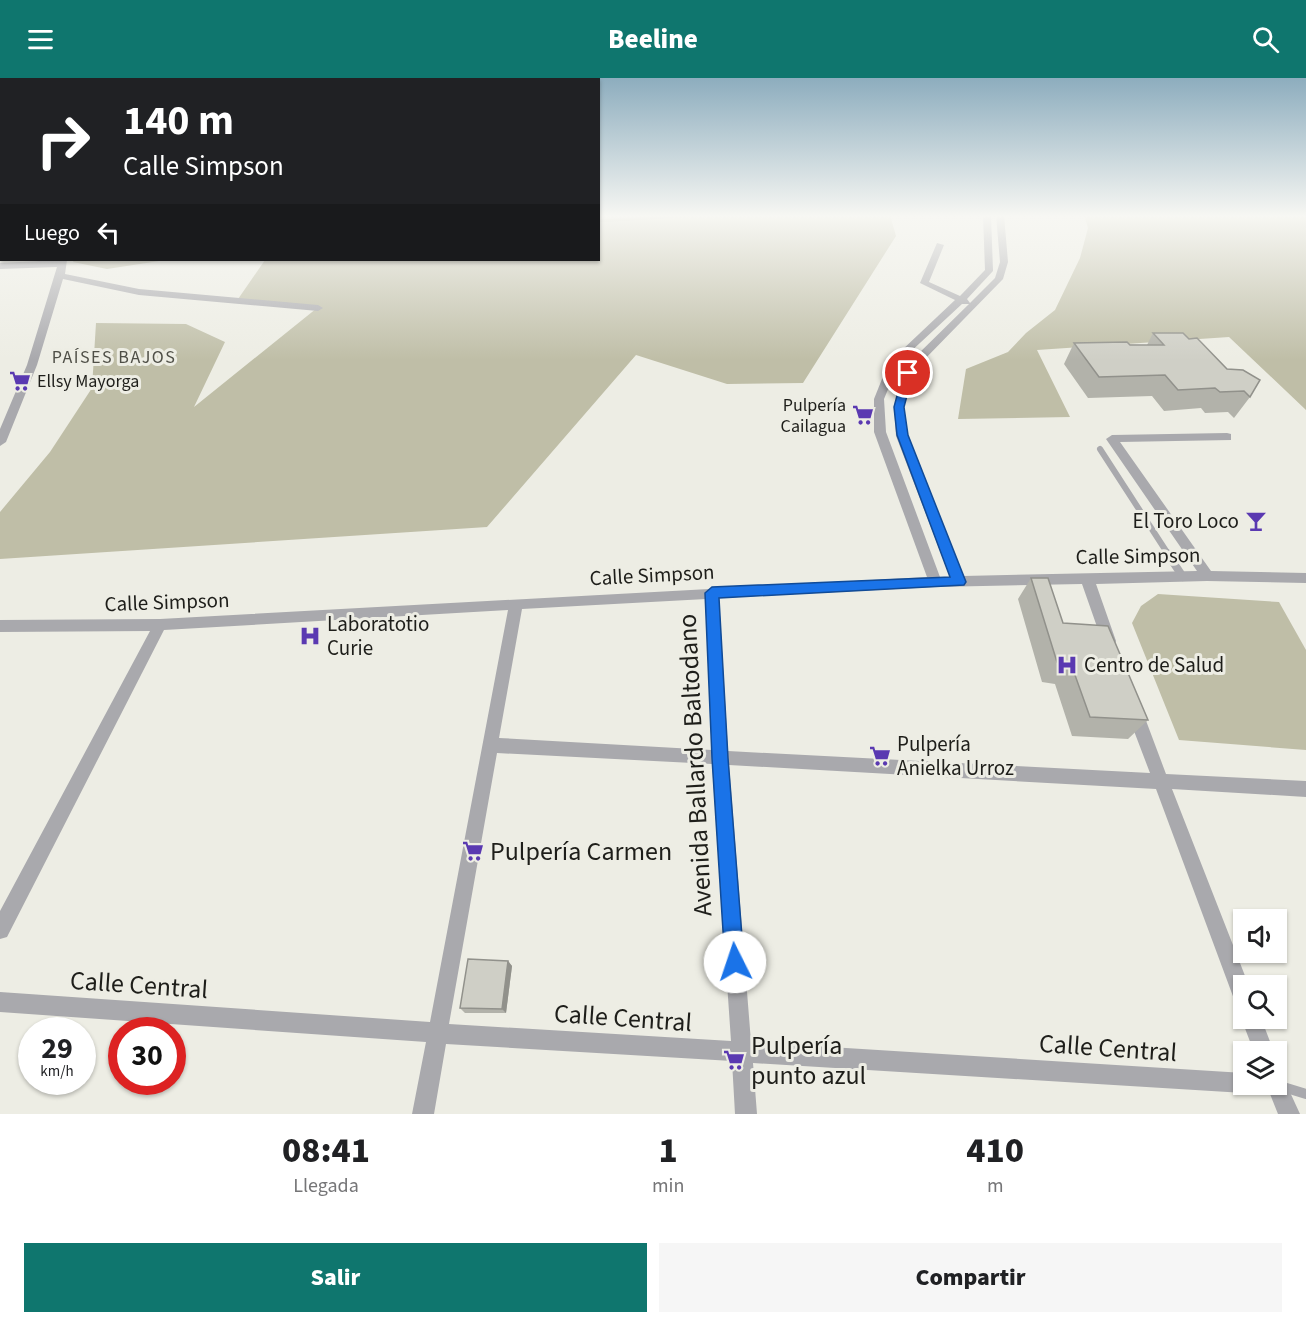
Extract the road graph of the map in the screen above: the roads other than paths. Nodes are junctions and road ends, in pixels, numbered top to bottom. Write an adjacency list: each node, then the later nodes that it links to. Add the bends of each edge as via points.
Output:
1 (41, 263): 6 (street)
2 (62, 263): 7 (street)
3 (932, 263): 8 (street, via 924,282)
4 (989, 263): 8 (street, via 988,271)
5 (1003, 263): 9 (street, via 999,279)
6 (0, 266)
7 (60, 276): 10 (street, via 139,292); 12 (street, via 32,365)
8 (961, 300): 9 (street); 15 (street, via 904,353 886,380 879,399 879,432)
9 (974, 304): 14 (street, via 908,373 899,417)
10 (318, 308)
11 (1227, 437): 16 (street, via 1113,439)
12 (1, 440)
13 (1100, 449): 17 (lane)
14 (915, 468): 15 (street); 21 (street)
15 (893, 469): 20 (street)
16 (1208, 576): 17 (street, Calle Simpson); 19 (street, Calle Simpson)
17 (1183, 577): 18 (street, Calle Simpson)
18 (1086, 578): 21 (street, Calle Simpson); 26 (street)
19 (1306, 578)
20 (935, 582): 21 (street, Calle Simpson); 22 (street, Calle Simpson)
21 (959, 582)
22 (712, 593): 23 (street, Calle Simpson); 29 (street, Avenida Ballardo Baltodano)
23 (516, 604): 24 (street, Calle Simpson); 28 (street)
24 (160, 625): 25 (street, Calle Simpson); 32 (street)
25 (0, 626)
26 (1114, 657)
27 (1126, 690): 30 (street)
28 (489, 745): 29 (street); 35 (street)
29 (720, 758): 30 (street); 36 (street, Avenida Ballardo Baltodano)
30 (1160, 781): 31 (street); 33 (street)
31 (1306, 789)
32 (0, 930)
33 (1235, 975)
34 (0, 1002): 35 (street, Calle Central)
35 (438, 1033): 36 (street, Calle Central); 41 (street)
36 (741, 1052): 37 (street, Calle Central); 42 (street, Avenida Ballardo Baltodano)
37 (1233, 1082)
38 (1287, 1088): 39 (lane)
39 (1306, 1094)
40 (1281, 1095): 43 (street)
41 (423, 1114)
42 (746, 1114)
43 (1289, 1114)

